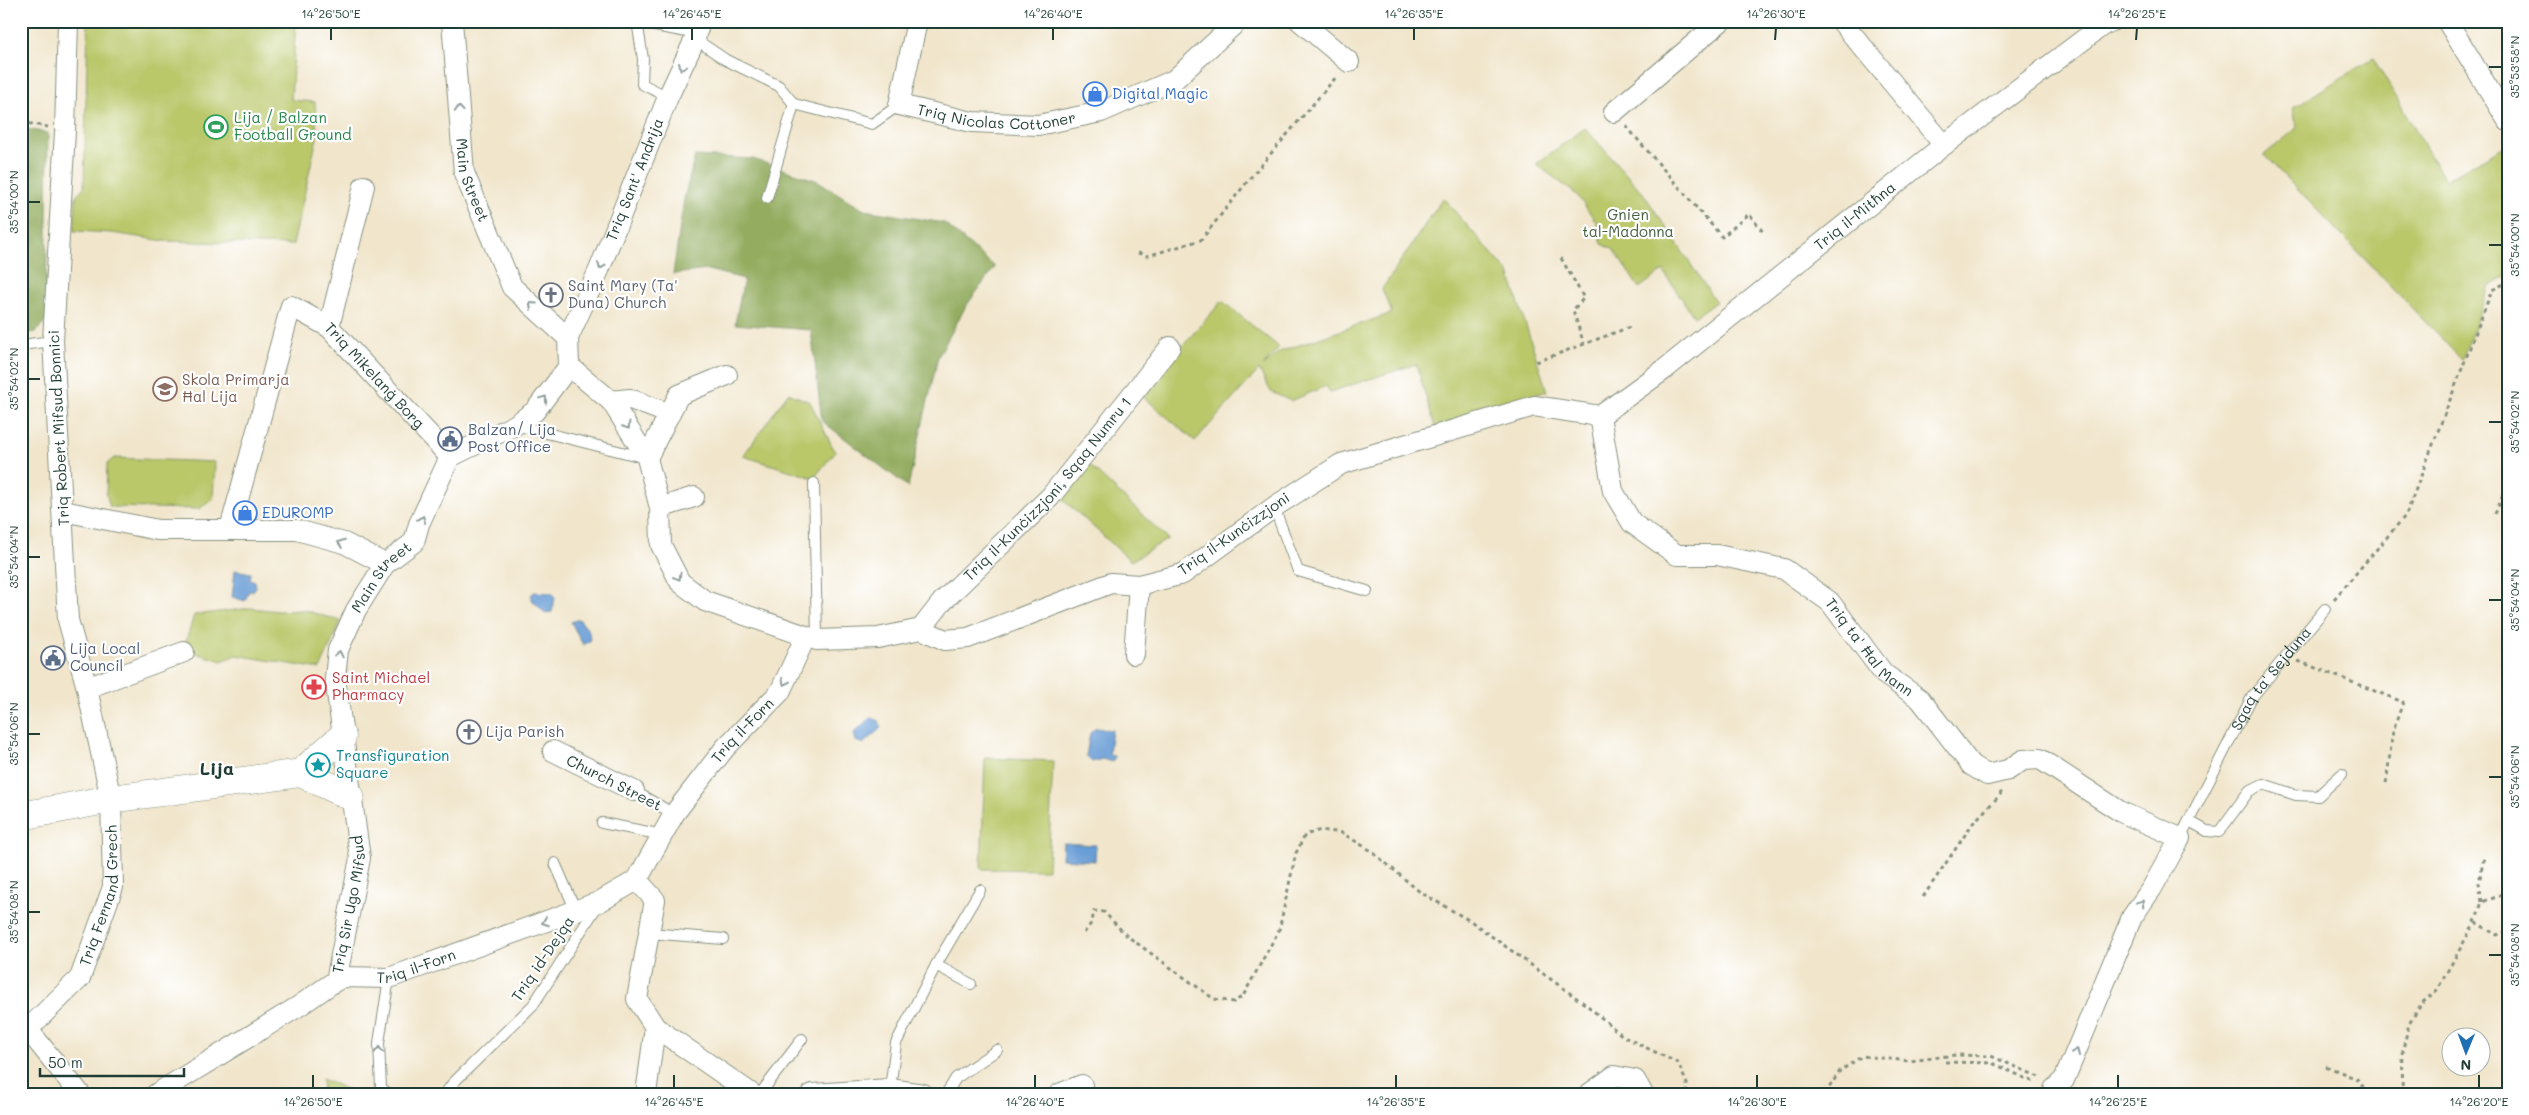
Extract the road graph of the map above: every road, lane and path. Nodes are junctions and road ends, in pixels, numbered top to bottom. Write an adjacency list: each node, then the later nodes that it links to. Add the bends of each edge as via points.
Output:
1 (68, 21): 20 (street, Triq Robert Mifsud Bonnici)
2 (452, 21): 31 (street, Main Street, one-way to 2, via 512,287 464,172)
3 (637, 21): 14 (lane, via 643,59 642,84)
4 (654, 21): 12 (street)
5 (917, 21): 16 (street)
6 (1238, 21): 16 (street, Triq Nicolas Cottoner, via 1174,80 1101,112 1038,125 972,122)
7 (1300, 21): 13 (street)
8 (1721, 21): 17 (street)
9 (1842, 21): 21 (street)
10 (2447, 21): 18 (street)
11 (2104, 22): 21 (street, Triq il-Mitħna)
12 (697, 30): 14 (street, Triq Sant' Andrija, one-way to 14); 15 (lane, via 726,60 779,86)
13 (1349, 62): 25 (path, via 1201,240 1147,256)
14 (668, 98): 31 (street, Triq Sant' Andrija, one-way to 31)
15 (794, 104): 16 (lane, Triq Nicolas Cottoner, via 872,124); 23 (lane)
16 (899, 105)
17 (1614, 112): 24 (path, via 1722,237 1749,214)
18 (2508, 121)
19 (21, 122): 20 (path)
20 (66, 131): 32 (street, Triq Robert Mifsud Bonnici)
21 (1944, 145): 42 (street, Triq il-Mitħna, via 1665,369)
22 (364, 186): 29 (street)
23 (768, 198)
24 (1763, 232)
25 (1138, 253)
26 (1561, 258): 33 (path, via 1584,298 1573,310)
27 (2508, 282): 57 (path, via 2492,290 2406,515)
28 (2508, 318): 36 (path, via 2502,338)
29 (329, 327): 44 (street, Triq Mikelanġ Borg); 53 (street, Triq Mikelanġ Borg, via 291,306)
30 (1630, 327): 33 (path)
31 (568, 338): 38 (street)
32 (53, 341): 34 (lane); 51 (street, Triq Robert Mifsud Bonnici)
33 (1584, 344): 37 (path)
34 (21, 345)
35 (1170, 346): 58 (street, Triq il-Kunċizzjoni, Sqaq Numru 1, via 1050,497 942,602)
36 (2508, 361)
37 (1536, 362)
38 (569, 366): 40 (street); 43 (street, one-way to 38, via 535,411)
39 (727, 375): 41 (street, via 679,396)
40 (611, 401): 41 (street, via 630,399); 45 (street, one-way to 45)
41 (670, 414): 45 (street)
42 (1600, 416): 49 (street, Triq il-Kunċizzjoni, via 1534,406 1341,464); 66 (street, Triq ta' Ħal Mann, via 1613,491 1632,523 1677,555 1717,555 1784,569 1830,602 1884,674 1920,699 1970,765 1987,774)
43 (515, 425): 44 (street); 45 (lane)
44 (450, 457): 54 (street, Main Street, one-way to 44, via 414,542)
45 (647, 458): 50 (street)
46 (814, 483): 59 (lane)
47 (2508, 484): 52 (path)
48 (694, 497): 50 (street)
49 (1274, 507): 55 (street, Triq il-Kunċizzjoni, via 1183,574); 56 (lane, via 1298,571)
50 (660, 508): 59 (street, one-way to 59, via 661,544 680,582 705,601)
51 (63, 511): 53 (street, via 158,530); 63 (street, Triq Robert Mifsud Bonnici, via 68,620)
52 (2495, 514)
53 (230, 529): 54 (street, one-way to 53, via 344,543 297,530)
54 (385, 564): 64 (street, Main Street, one-way to 54, via 335,678 338,650 356,610)
55 (1140, 585): 58 (street, Triq il-Kunċizzjoni, via 1111,583 968,638 945,640); 61 (street)
56 (1367, 591)
57 (2325, 610): 62 (lane, Sqaq ta' Sejduna)
58 (921, 629): 59 (street, via 878,638)
59 (811, 639): 74 (street, Triq il-Forn, one-way to 74, via 780,692 725,748)
60 (184, 652): 63 (street)
61 (1134, 654)
62 (2286, 656): 69 (path, via 2403,702 2393,732); 75 (lane, Sqaq ta' Sejduna, via 2252,697)
63 (87, 688): 72 (street, Triq Robert Mifsud Bonnici)
64 (342, 737): 67 (street); 71 (street, Triq Sir Ugo Mifsud)
65 (553, 751): 70 (street, Church Street)
66 (2008, 770): 78 (street, Triq ta' Ħal Mann, via 2023,760 2040,759 2121,812); 84 (path, via 2000,795 1973,824)
67 (302, 773): 71 (street); 72 (street)
68 (2342, 774): 75 (lane, via 2318,796 2296,795 2263,784 2248,791 2219,832 2207,831)
69 (2386, 784)
70 (634, 791): 74 (lane, Church Street)
71 (350, 796): 95 (street, Triq Sir Ugo Mifsud, via 360,858)
72 (111, 799): 73 (street); 97 (street, Triq Fernand Grech, via 113,887 80,978)
73 (24, 813)
74 (674, 814): 77 (street, Triq il-Forn)
75 (2189, 820): 78 (lane, Sqaq ta' Sejduna)
76 (602, 822): 77 (lane)
77 (663, 835): 81 (street, Triq il-Forn)
78 (2180, 838): 104 (street, Sqaq ta' Sejduna, one-way to 78, via 2064,1080 2132,917)
79 (2484, 857): 86 (path, via 2479,883)
80 (555, 863): 87 (lane)
81 (637, 880): 85 (street, Triq il-Forn); 90 (street, via 655,900)
82 (980, 890): 93 (lane)
83 (2508, 893): 86 (path)
84 (1923, 897)
85 (600, 902): 87 (street, Triq il-Forn); 109 (lane, Triq id-Dejqa, via 533,1005)
86 (2482, 902): 88 (path)
87 (576, 911): 94 (street, Triq il-Forn, one-way to 94)
88 (2475, 922): 89 (path, via 2497,935); 122 (path, via 2437,990 2422,1003 2409,1024 2403,1049)
89 (2508, 931)
90 (649, 933): 92 (lane); 98 (street, via 637,999)
91 (1084, 933): 119 (path, via 1092,922 1094,911 1104,912 1127,936 1214,999 1234,1002 1243,996 1278,930 1296,853 1305,835 1321,830 1342,833 1370,850 1420,892 1479,928 1589,1007 1624,1037 1678,1063 1687,1084)
92 (723, 939)
93 (936, 965): 96 (lane); 105 (lane, via 896,1043)
94 (389, 978): 95 (street, Triq il-Forn, via 341,977); 108 (lane, one-way to 94, via 381,1088 379,1043)
95 (336, 981): 107 (street, Triq Sir Ugo Mifsud)
96 (971, 984)
97 (25, 1025): 106 (street)
98 (655, 1027): 110 (street); 111 (street)
99 (802, 1038): 112 (lane)
100 (997, 1050): 115 (lane, via 956,1078)
101 (1945, 1062): 104 (path, via 1992,1063)
102 (2326, 1066): 121 (path, via 2357,1079)
103 (1082, 1085): 116 (street)
104 (2052, 1087): 120 (path, via 1991,1056 1956,1055 1910,1061 1862,1056 1840,1071)
105 (890, 1089): 113 (street); 114 (street)
106 (80, 1094)
107 (156, 1094)
108 (389, 1094)
109 (445, 1094)
110 (646, 1094)
111 (752, 1094)
112 (760, 1094)
113 (812, 1094)
114 (923, 1094)
115 (946, 1094)
116 (1059, 1094)
117 (1589, 1094): 118 (street, via 1614,1076 1635,1080)
118 (1643, 1094)
119 (1687, 1094)
120 (1825, 1094)
121 (2369, 1094)
122 (2402, 1094)

